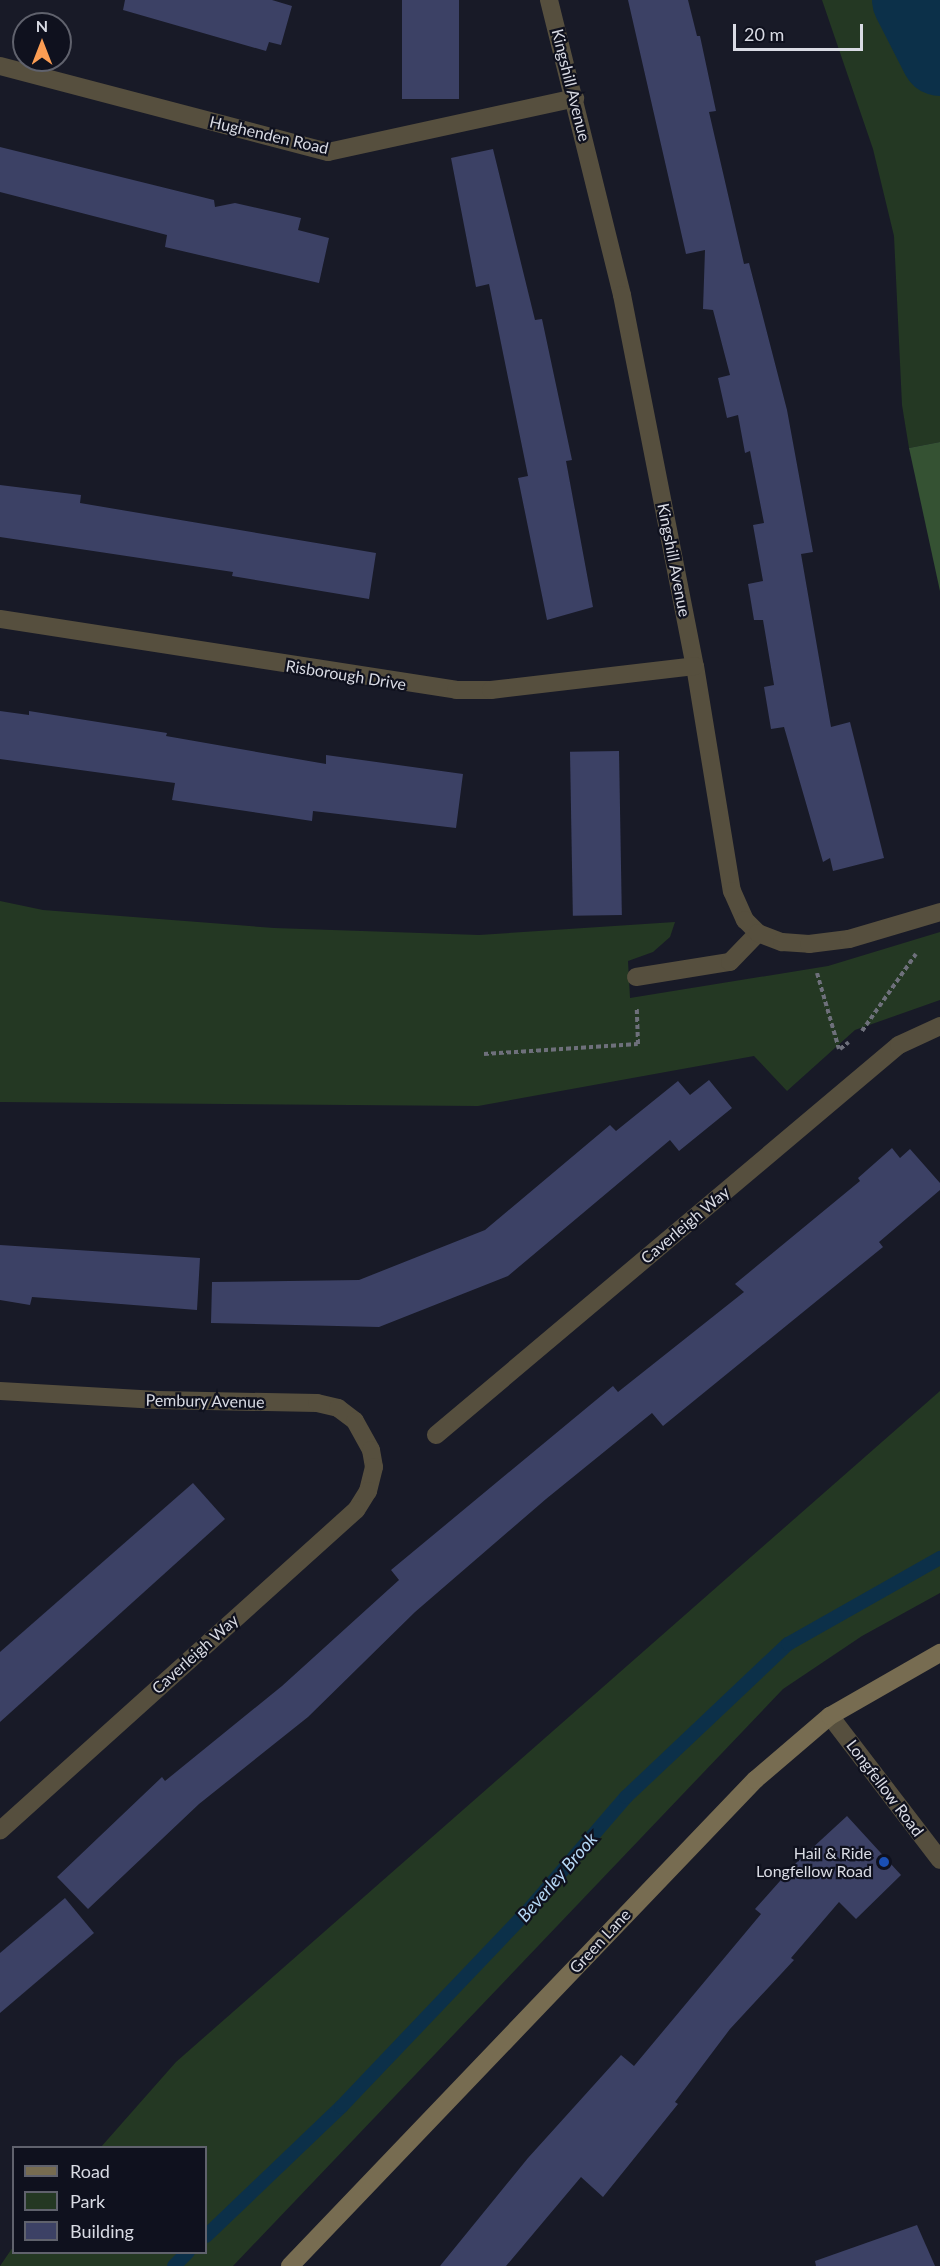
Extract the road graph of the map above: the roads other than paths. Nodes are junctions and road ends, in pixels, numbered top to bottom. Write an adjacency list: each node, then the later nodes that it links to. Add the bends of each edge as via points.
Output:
1 (549, 0): 3 (street, Kingshill Avenue)
2 (0, 66): 3 (street, Hughenden Road, via 328,152)
3 (575, 98): 5 (street, Kingshill Avenue, via 622,295)
4 (0, 619): 5 (street, Risborough Drive, via 456,690 491,690)
5 (695, 666): 7 (street, Kingshill Avenue, via 732,891 746,920)
6 (940, 912): 7 (street, via 849,939 809,944 782,942)
7 (758, 933): 8 (street, via 730,962)
8 (636, 977)
9 (940, 1026): 11 (street, Caverleigh Way, via 899,1045)
10 (0, 1391): 12 (street, Pembury Avenue, via 158,1400 317,1402 338,1408 356,1421 371,1450)
11 (436, 1435)
12 (374, 1467): 15 (street, Caverleigh Way, via 368,1491 356,1510)
13 (940, 1653): 14 (street, Green Lane)
14 (830, 1716): 16 (street, Longfellow Road); 17 (street, Green Lane, via 755,1780 693,1842)
15 (0, 1830)
16 (940, 1860)
17 (290, 2266)

